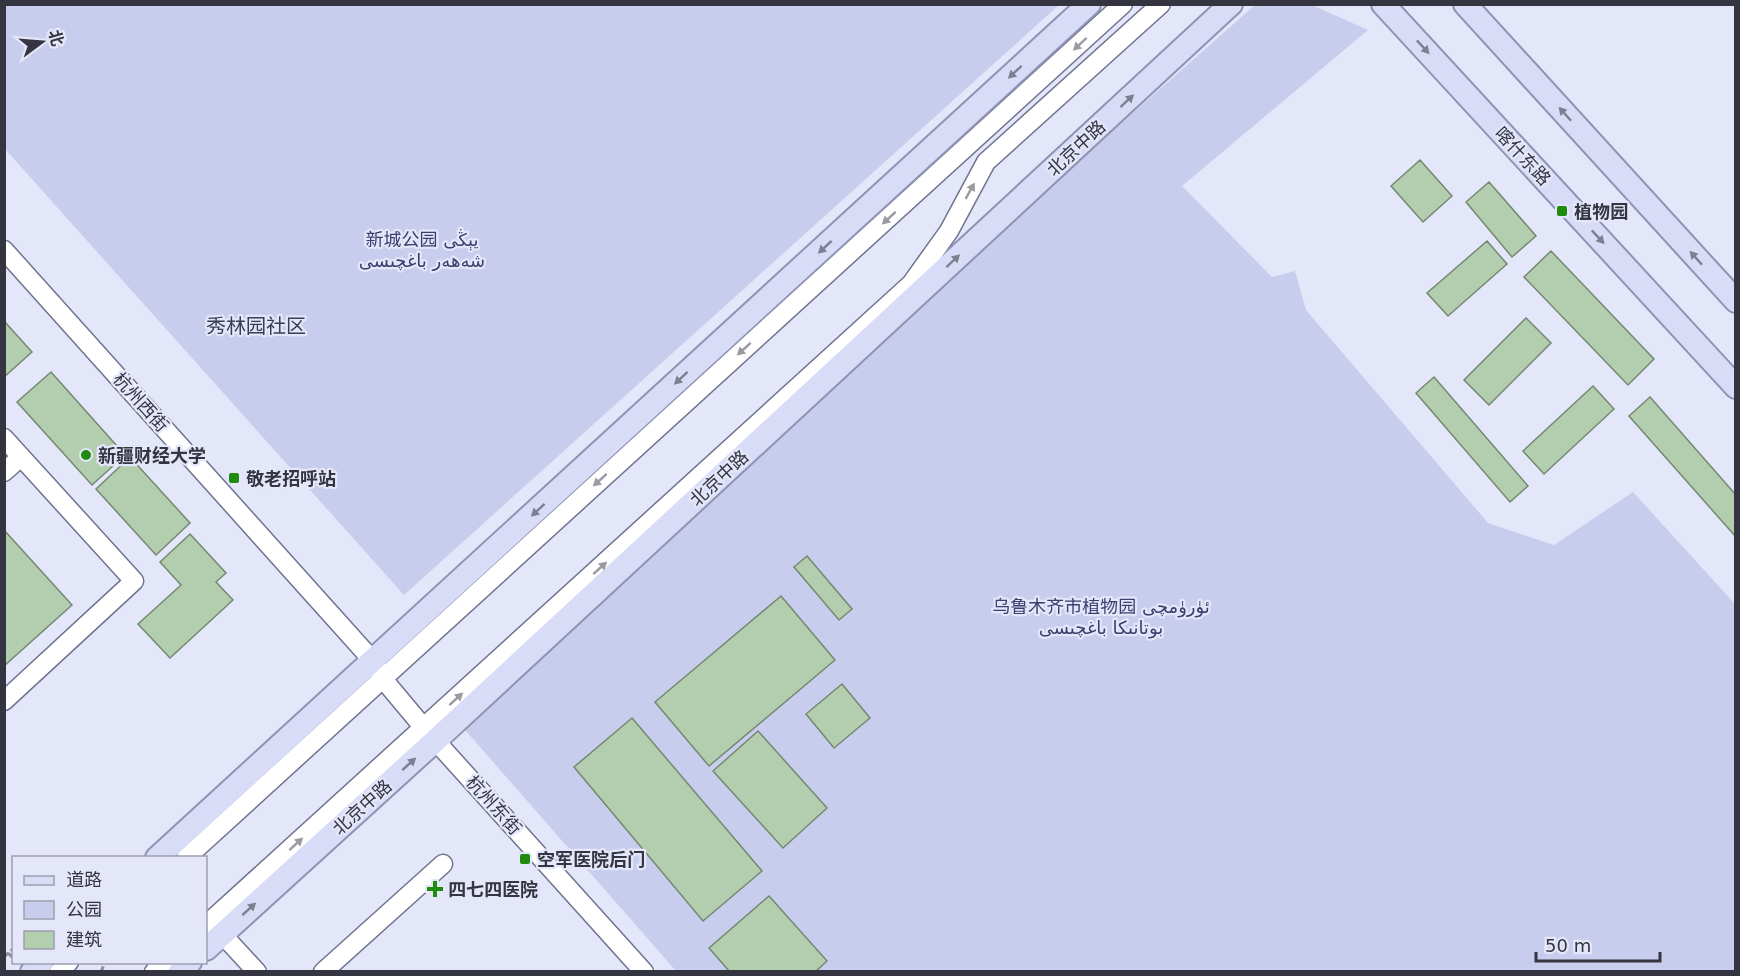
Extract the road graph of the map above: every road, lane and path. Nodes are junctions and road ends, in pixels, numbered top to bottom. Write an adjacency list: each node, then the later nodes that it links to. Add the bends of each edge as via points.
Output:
1 (1089, 4): 13 (main road, one-way to 13)
2 (1123, 4): 13 (street, one-way to 13)
3 (1161, 4): 15 (street, one-way to 3, via 911,284 949,231 986,162)
4 (1231, 4): 15 (main road, 北京中路, one-way to 4)
5 (1383, 4): 9 (main road, 喀什东路, one-way to 9)
6 (1465, 4): 8 (main road, one-way to 6)
7 (4, 250): 13 (street, 杭州西街)
8 (1736, 301)
9 (1736, 387)
10 (4, 438): 11 (street)
11 (21, 457): 12 (street); 14 (street, via 134,581)
12 (4, 472)
13 (378, 670): 15 (street, 杭州东街); 16 (main road); 17 (street)
14 (4, 701)
15 (430, 734): 19 (main road, 北京中路, one-way to 15); 22 (street, 杭州东街)
16 (159, 856)
17 (188, 856)
18 (443, 864): 21 (street)
19 (211, 936): 20 (street)
20 (257, 972)
21 (323, 972)
22 (644, 972)

